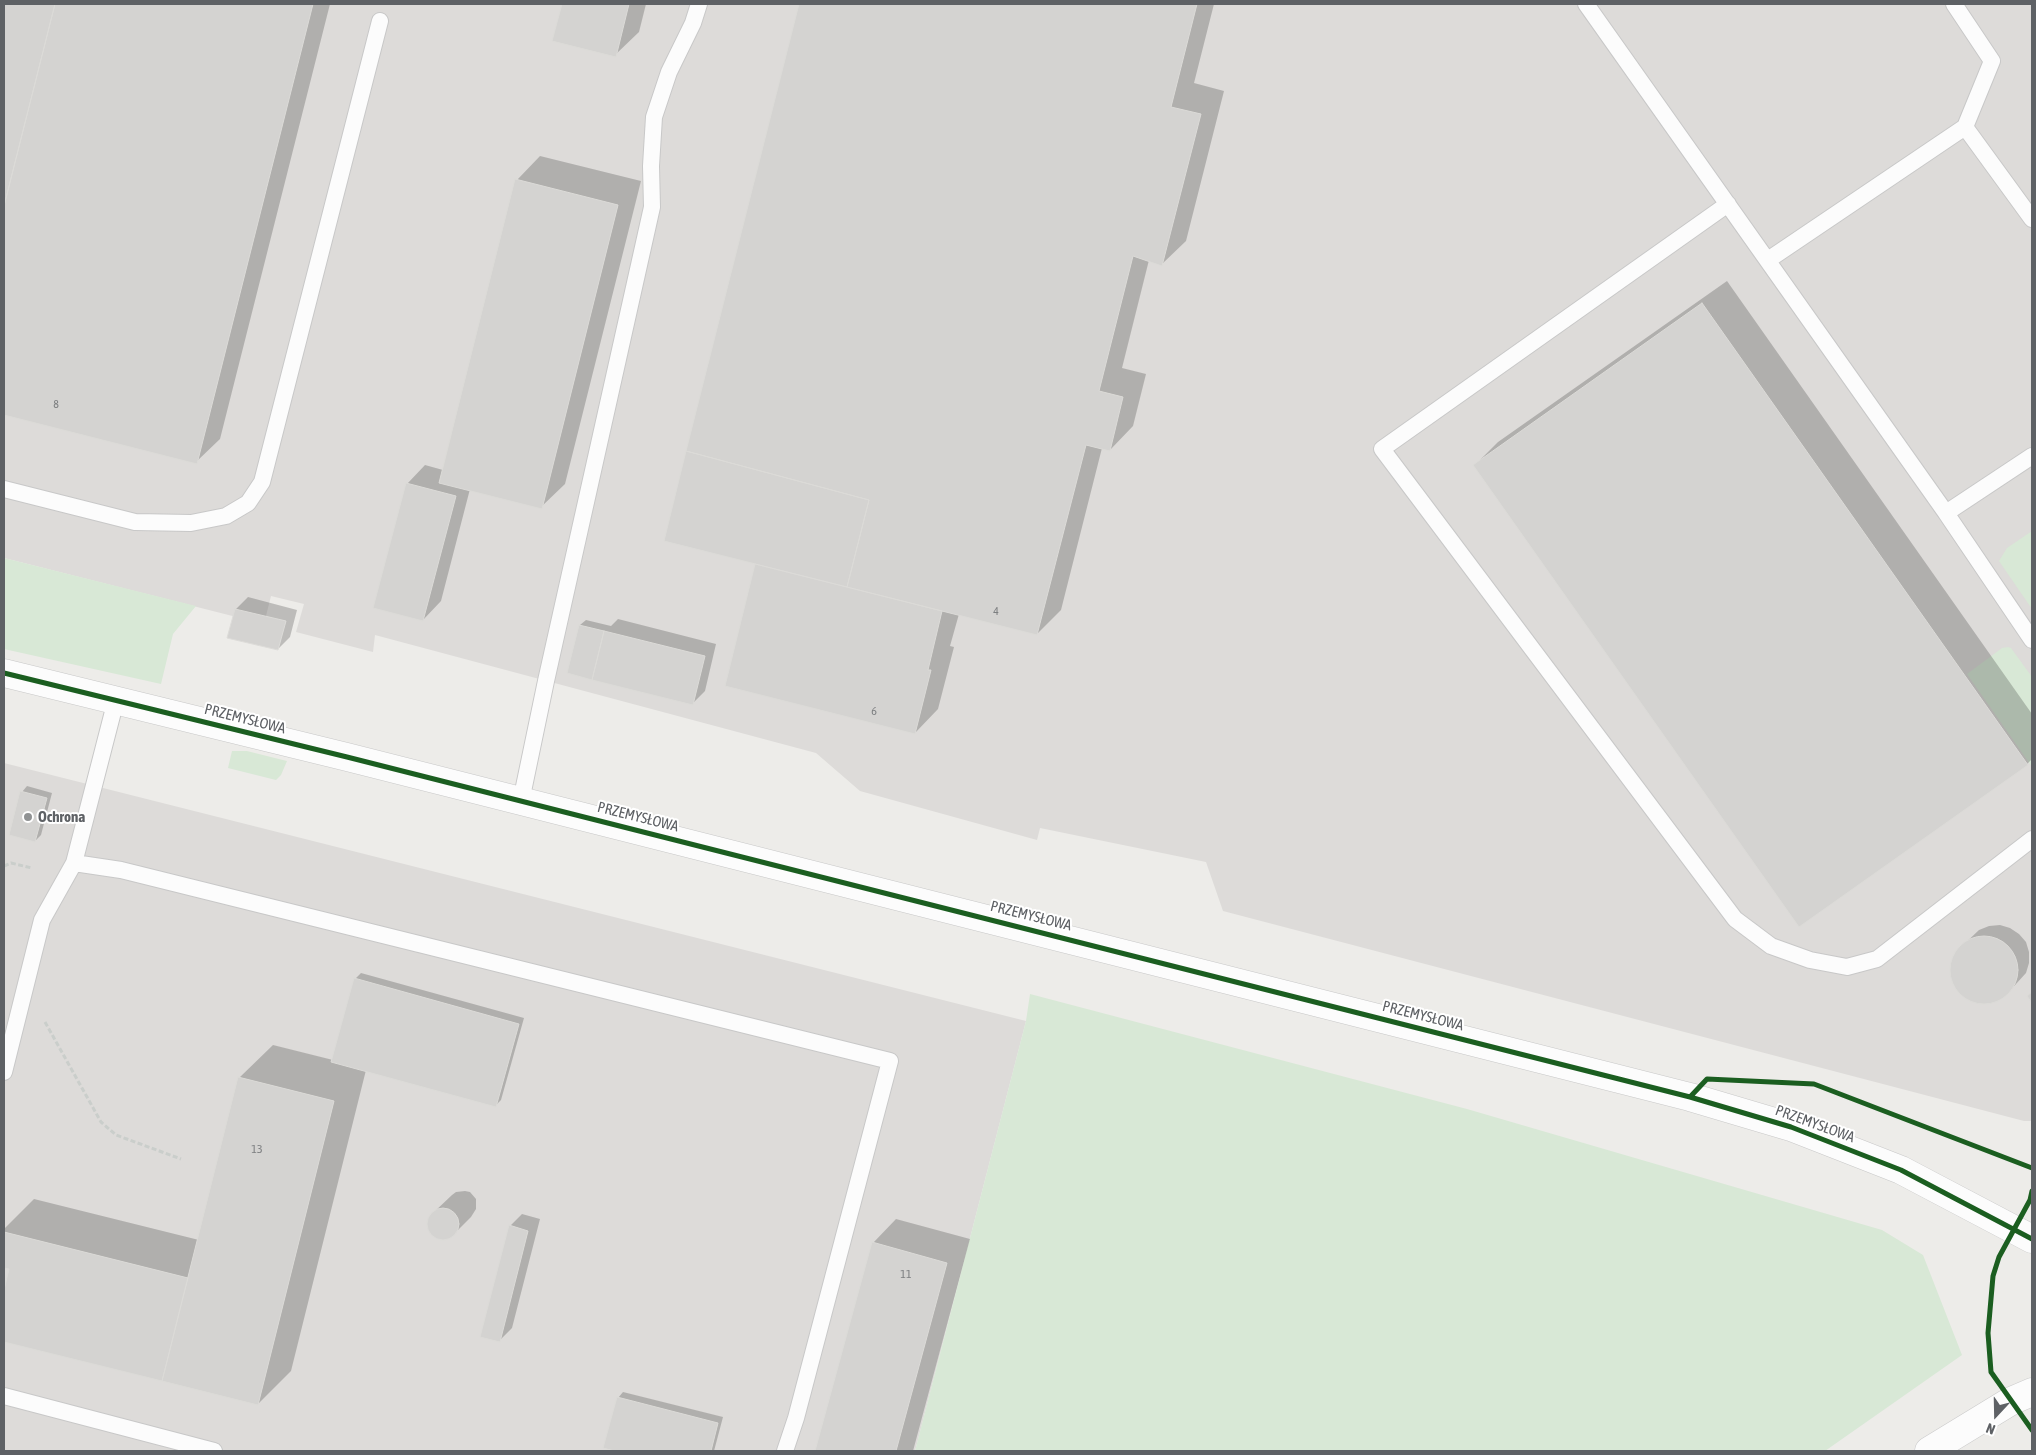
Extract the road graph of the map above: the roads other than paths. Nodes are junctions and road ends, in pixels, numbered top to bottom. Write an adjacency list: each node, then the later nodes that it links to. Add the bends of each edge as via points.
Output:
1 (699, 4): 15 (lane, via 669,72 654,117 652,207)
2 (1586, 4): 6 (lane)
3 (1954, 4): 5 (lane, via 1992,61)
4 (380, 21): 10 (lane, via 262,482 248,503 226,516 191,523 135,522)
5 (1965, 127): 7 (lane); 8 (lane)
6 (1728, 204): 8 (lane); 16 (lane, via 1382,449 1734,919 1771,946 1810,960 1847,967 1876,959)
7 (2032, 219)
8 (1768, 260): 11 (lane)
9 (2032, 456): 11 (lane)
10 (4, 489)
11 (1946, 513): 12 (lane)
12 (2032, 640)
13 (4, 673): 14 (street, PRZEMYSŁOWA)
14 (116, 700): 15 (street, PRZEMYSŁOWA); 17 (lane)
15 (521, 801): 19 (street, PRZEMYSŁOWA, via 1690,1096 1791,1127 1901,1170)
16 (2032, 839)
17 (74, 863): 18 (lane, via 42,920); 23 (lane, via 121,870 890,1061)
18 (4, 1072)
19 (2032, 1239)
20 (2032, 1392): 24 (street)
21 (4, 1396): 22 (lane)
22 (214, 1451)
23 (786, 1451)
24 (1929, 1451)

